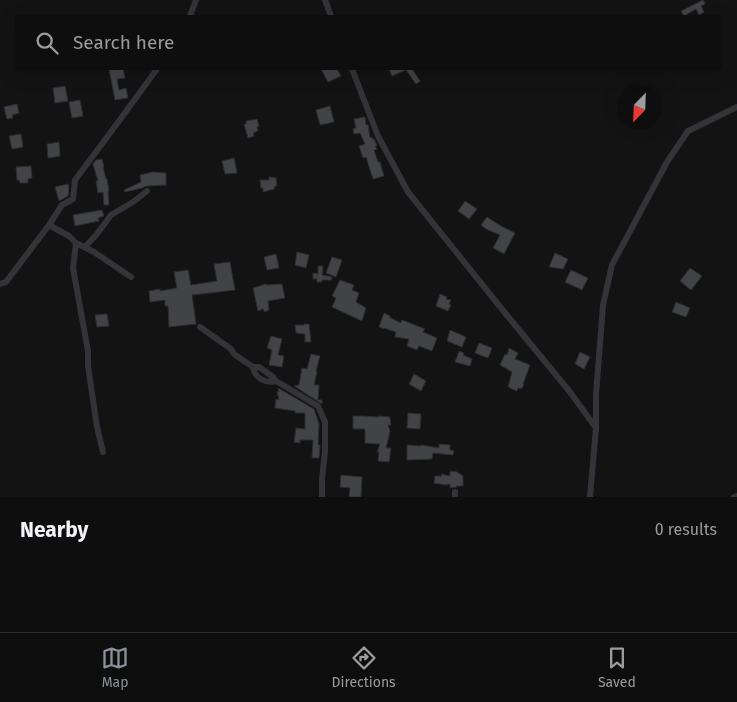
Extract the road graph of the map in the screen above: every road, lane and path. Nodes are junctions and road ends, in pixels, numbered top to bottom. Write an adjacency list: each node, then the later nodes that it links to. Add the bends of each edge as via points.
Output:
1 (196, 0): 3 (street)
2 (325, 0): 4 (street)
3 (190, 15)
4 (331, 15)
5 (155, 70): 9 (street, via 75,180 73,199 62,205)
6 (352, 70): 15 (street, via 378,136 408,192)
7 (737, 108): 15 (street, via 688,131 667,162 612,265 603,305)
8 (147, 191): 11 (street, via 111,215)
9 (49, 225): 10 (street); 13 (street, via 6,282)
10 (76, 243): 11 (street); 16 (street, via 73,268)
11 (85, 247): 12 (street)
12 (131, 277)
13 (0, 284)
14 (200, 327): 17 (street, via 234,354 318,406 325,422)
15 (596, 428): 18 (street)
16 (103, 452)
17 (322, 497)
18 (590, 497)

